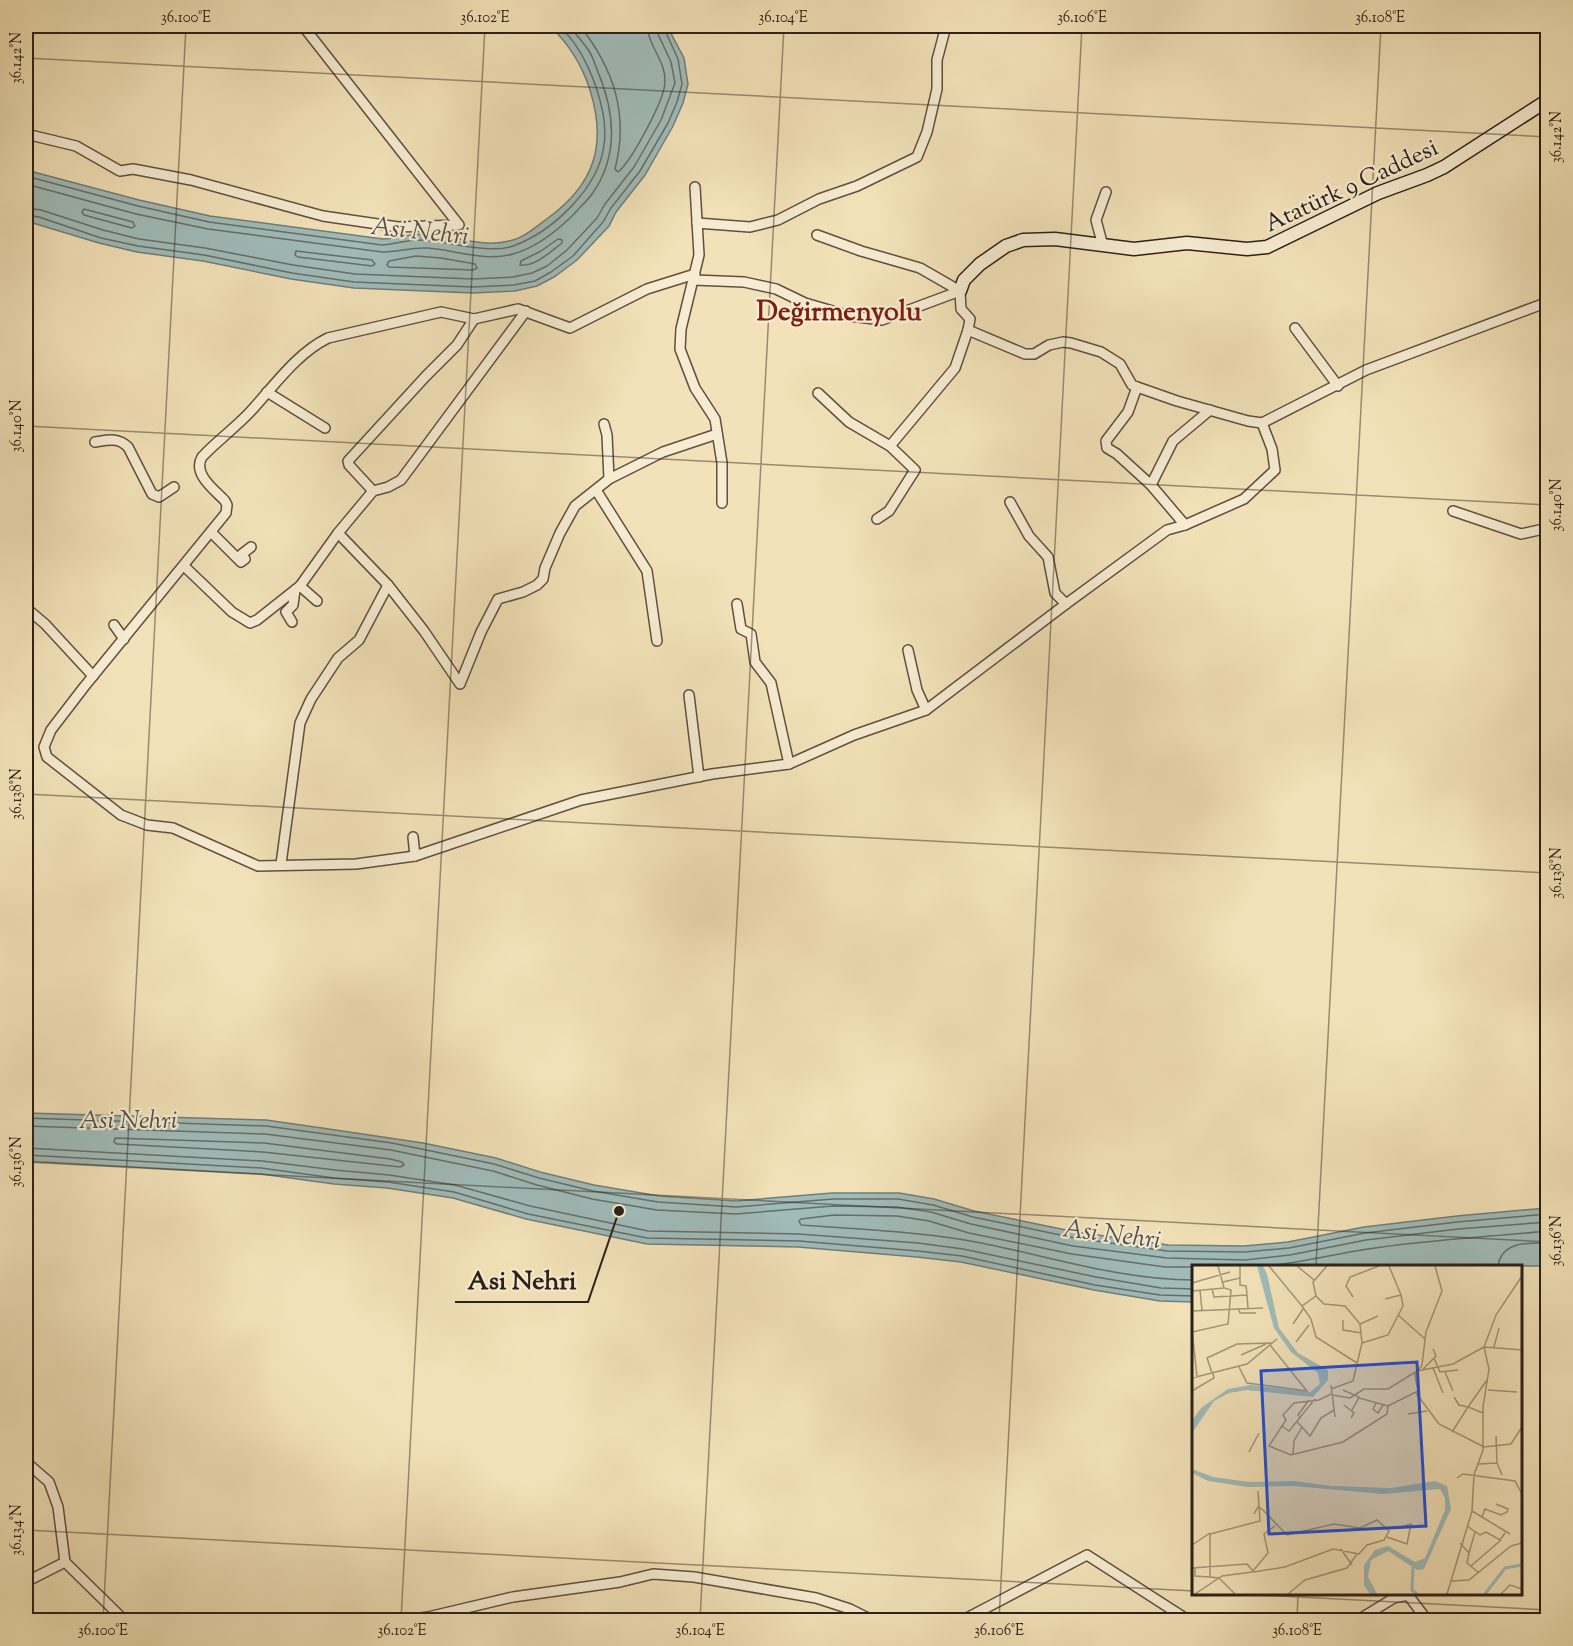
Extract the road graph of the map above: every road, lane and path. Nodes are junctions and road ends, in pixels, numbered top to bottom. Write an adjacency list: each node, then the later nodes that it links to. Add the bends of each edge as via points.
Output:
1 (303, 26): 5 (street, via 459,225 398,226 323,216 191,180 133,169 120,171 76,146)
2 (946, 26): 9 (street, via 937,60 937,89 917,157 778,220 750,227)
3 (1548, 100): 11 (street, Atatürk 9 Caddesi, via 1444,167 1378,193 1267,247 1187,243 1134,249)
4 (1548, 125): 6 (street)
5 (26, 134)
6 (1548, 171)
7 (695, 187): 9 (street)
8 (1106, 192): 11 (street, via 1096,220)
9 (697, 223): 12 (street, via 699,255)
10 (818, 235): 13 (street, via 920,268)
11 (1103, 246): 13 (street, Atatürk 9 Caddesi, via 1046,238 1014,242 975,268)
12 (694, 277): 13 (street, via 776,289 805,303 882,320); 15 (street, via 647,289 570,328); 27 (street, via 680,349 695,388 715,420)
13 (960, 291): 18 (street, via 961,309 970,320)
14 (1547, 303): 19 (street, via 1366,370)
15 (526, 311): 16 (street, via 519,309); 34 (street, via 401,480)
16 (474, 319): 21 (street, via 441,312 328,338); 34 (street, via 457,345 348,461)
17 (1295, 328): 19 (street)
18 (968, 330): 20 (street, via 1024,354 1063,342 1101,352 1120,364); 29 (street, via 955,368)
19 (1338, 386): 24 (street)
20 (1137, 387): 23 (street); 31 (street, via 1128,412 1106,441 1107,448)
21 (267, 392): 26 (street); 41 (street, via 199,461 203,478 227,506)
22 (818, 393): 29 (street, via 849,422)
23 (1210, 410): 24 (street); 31 (street, via 1173,441)
24 (1262, 423): 39 (street, via 1275,470 1244,499)
25 (604, 424): 30 (street)
26 (326, 429)
27 (717, 434): 30 (street, via 663,452); 36 (street)
28 (95, 442): 32 (street, via 122,441 152,495 159,497)
29 (890, 447): 38 (street, via 915,473 890,511)
30 (609, 479): 33 (street)
31 (1151, 485): 39 (street)
32 (174, 487)
33 (596, 490): 45 (street, via 575,506 543,579 523,592 498,599 460,684); 54 (street, via 647,571)
34 (373, 491): 42 (street)
35 (1010, 502): 49 (street, via 1029,536 1048,557 1055,593)
36 (722, 503)
37 (1453, 511): 40 (street, via 1521,534)
38 (877, 519)
39 (1185, 525): 49 (street, via 1167,530)
40 (1548, 528)
41 (211, 532): 43 (street, via 241,562 245,559 242,554); 44 (street)
42 (338, 533): 45 (street); 46 (street)
43 (251, 547)
44 (184, 566): 46 (street, via 232,612 250,623); 53 (street)
45 (388, 585): 63 (street, via 359,640 338,658 300,723)
46 (297, 588): 47 (street); 51 (street, via 293,605 286,612)
47 (316, 601)
48 (737, 604): 59 (street, via 741,629 751,634 755,662 771,683)
49 (1066, 604): 58 (street)
50 (26, 608): 56 (street)
51 (292, 622)
52 (114, 625): 53 (street)
53 (124, 639): 56 (street)
54 (657, 641)
55 (908, 650): 58 (street, via 916,690)
56 (93, 676): 63 (street, via 47,737 47,757 121,814 147,825 173,828 258,866)
57 (689, 695): 60 (street)
58 (926, 710): 59 (street, via 854,735)
59 (789, 764): 60 (street)
60 (699, 777): 62 (street, via 580,800)
61 (413, 837): 62 (street)
62 (415, 856): 63 (street, via 356,864)
63 (281, 864)
64 (26, 1462): 65 (street, via 50,1482 58,1507)
65 (64, 1562): 66 (street); 67 (street)
66 (26, 1582)
67 (124, 1620)
68 (406, 1620): 69 (street, via 513,1597 653,1574 694,1577 816,1598)
69 (872, 1620)
70 (963, 1620): 71 (street, via 1087,1555)
71 (1188, 1620)
72 (1358, 1620): 73 (street, via 1394,1598 1408,1595)
73 (1427, 1620)

